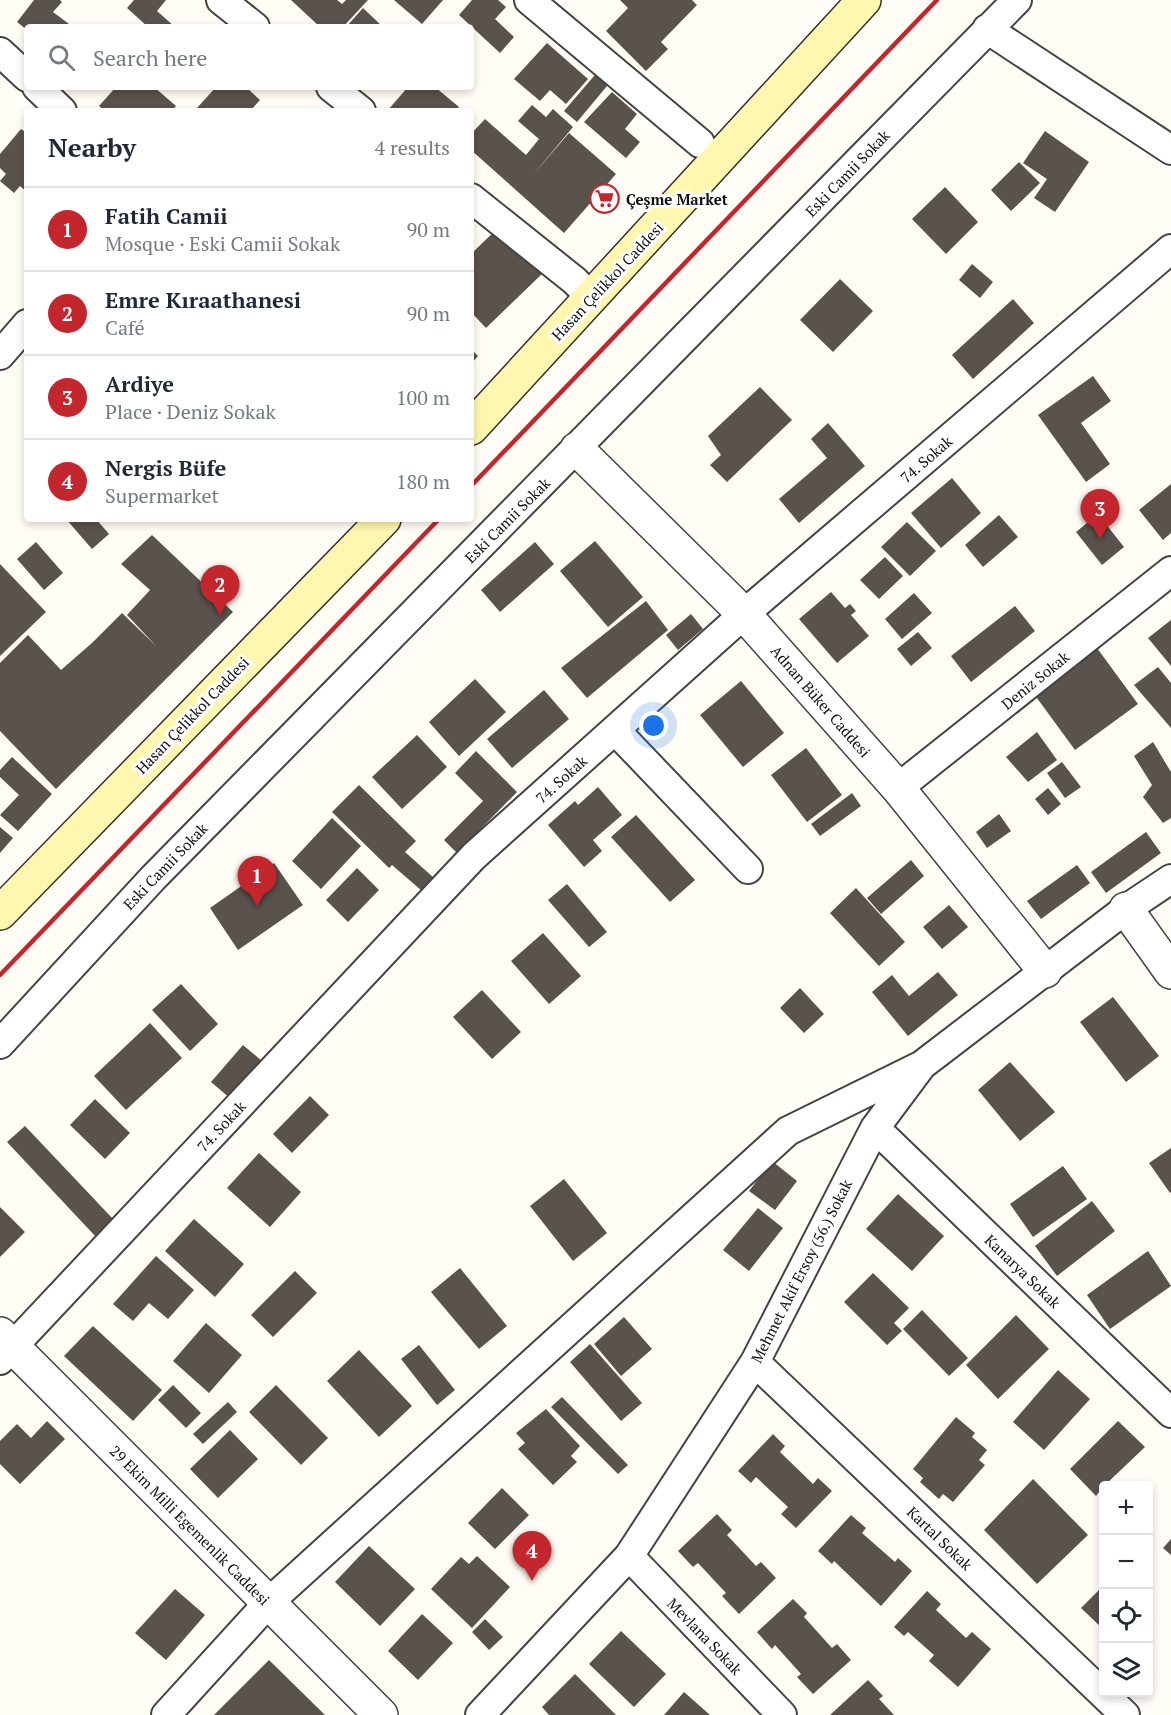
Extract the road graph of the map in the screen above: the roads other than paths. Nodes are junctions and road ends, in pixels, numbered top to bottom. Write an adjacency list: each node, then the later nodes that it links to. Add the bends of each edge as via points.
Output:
1 (221, 0): 5 (street)
2 (529, 0): 13 (street)
3 (864, 0): 17 (main road, Hasan Çelikkol Caddesi)
4 (1017, 0): 6 (street, Eski Camii Sokak)
5 (251, 24)
6 (987, 29): 14 (street); 21 (street, Eski Camii Sokak)
7 (0, 52): 8 (street)
8 (24, 74)
9 (40, 90): 11 (street)
10 (335, 90): 12 (street)
11 (59, 108)
12 (357, 108)
13 (700, 143)
14 (1171, 150)
15 (474, 200): 17 (street)
16 (1171, 249): 24 (street, 74. Sokak)
17 (591, 298): 20 (main road, Hasan Çelikkol Caddesi)
18 (24, 328): 19 (street)
19 (0, 356)
20 (474, 425)
21 (577, 449): 24 (street, Adnan Büker Caddesi); 33 (street, Eski Camii Sokak, via 153,878)
22 (381, 522): 30 (main road, Hasan Çelikkol Caddesi)
23 (1171, 571): 26 (street, Deniz Sokak)
24 (744, 614): 25 (street, 74. Sokak); 26 (street, Adnan Büker Caddesi)
25 (615, 730): 27 (street); 36 (street, 74. Sokak, via 474,856)
26 (898, 788): 31 (street, Adnan Büker Caddesi)
27 (748, 869)
28 (1171, 879): 29 (street, Mehmet Akif Ersoy (56.) Sokak)
29 (1126, 909): 31 (street, Mehmet Akif Ersoy (56.) Sokak); 32 (street)
30 (0, 913)
31 (1046, 971): 34 (street, Mehmet Akif Ersoy (56.) Sokak)
32 (1171, 972)
33 (0, 1044)
34 (922, 1065): 35 (street, Mehmet Akif Ersoy (56.) Sokak); 40 (street, via 788,1131)
35 (875, 1128): 37 (street, Mehmet Akif Ersoy (56.) Sokak); 38 (street, Kanarya Sokak)
36 (4, 1347): 40 (street, 29 Ekim Milli Egemenlik Caddesi)
37 (755, 1362): 39 (street, Mehmet Akif Ersoy (56.) Sokak); 45 (street, Kartal Sokak)
38 (1171, 1413)
39 (629, 1556): 43 (street, Mehmet Akif Ersoy (56.) Sokak); 44 (street, Mevlana Sokak)
40 (268, 1603): 41 (street); 42 (street, 29 Ekim Milli Egemenlik Caddesi)
41 (166, 1715)
42 (381, 1715)
43 (480, 1715)
44 (782, 1715)
45 (1125, 1715)

